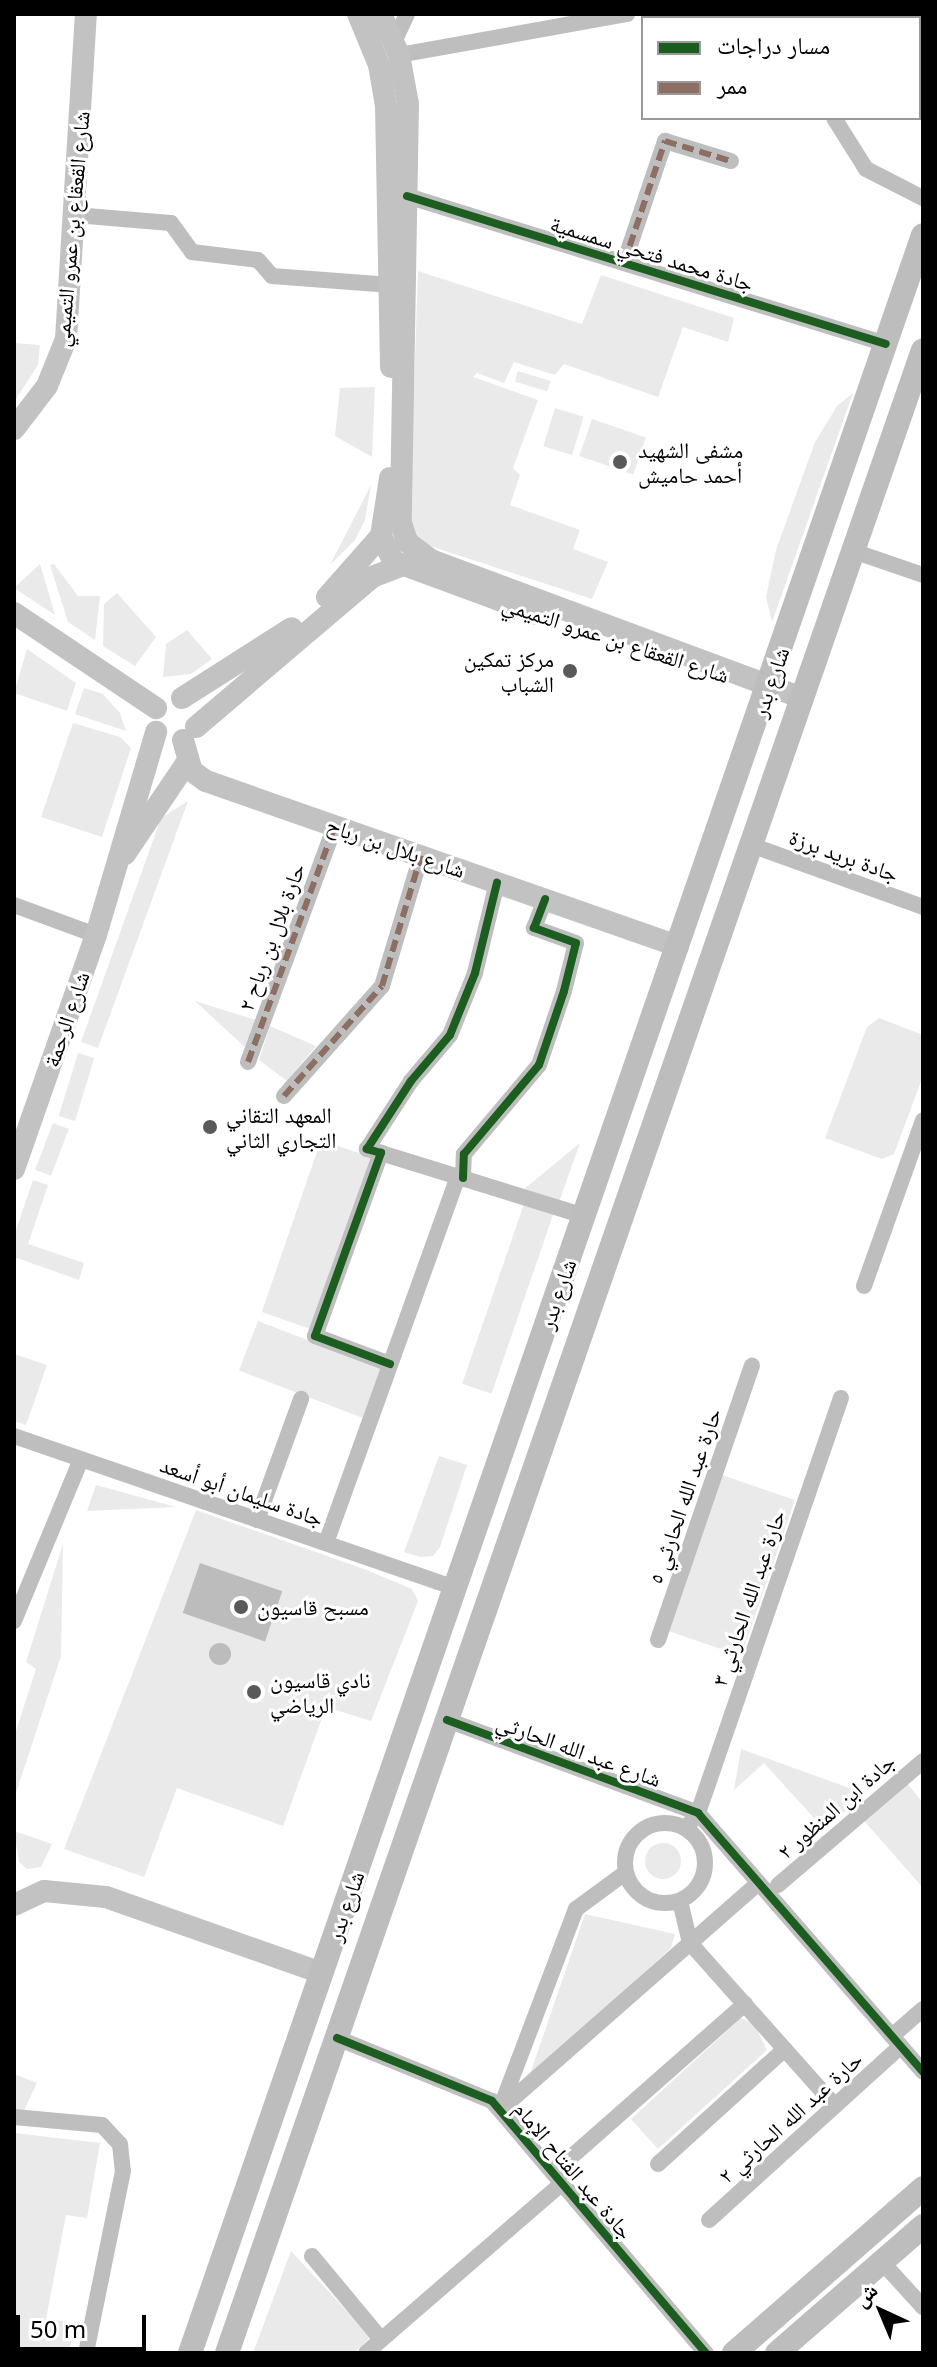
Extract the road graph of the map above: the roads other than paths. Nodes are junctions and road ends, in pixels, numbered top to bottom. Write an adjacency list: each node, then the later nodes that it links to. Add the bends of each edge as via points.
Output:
1 (86, 14): 11 (main road, شارع القعقاع بن عمرو التميمي)
2 (358, 14): 14 (main road, via 379,65 386,106)
3 (381, 14): 6 (main road)
4 (407, 14): 6 (street)
5 (627, 14): 6 (street)
6 (397, 49): 9 (main road, via 408,104)
7 (835, 120): 10 (street, via 866,169)
8 (731, 161): 13 (street, via 665,141)
9 (407, 196): 13 (street, جادة محمد فتحي سمسمية); 18 (main road)
10 (923, 198)
11 (75, 215): 14 (street, via 171,223 192,252 255,259 275,277); 17 (main road, شارع القعقاع بن عمرو التميمي, via 65,343 47,386)
12 (923, 235): 15 (main road, شارع بدر)
13 (624, 263): 15 (street, جادة محمد فتحي سمسمية)
14 (391, 285): 18 (main road, via 390,487)
15 (886, 344): 22 (main road, شارع بدر)
16 (923, 350): 19 (main road, شارع بدر)
17 (14, 429)
18 (399, 546): 22 (main road, شارع القعقاع بن عمرو التميمي); 23 (main road, via 348,577 287,632); 27 (main road, شارع الرحمة, via 372,577)
19 (853, 551): 20 (street); 24 (main road, شارع بدر)
20 (923, 575)
21 (14, 613): 25 (main road)
22 (768, 687): 24 (main road, شارع القعقاع بن عمرو التميمي); 37 (main road, شارع بدر)
23 (182, 698): 25 (main road, via 163,700); 27 (main road, via 196,713)
24 (802, 698): 29 (main road, شارع بدر)
25 (156, 708): 26 (main road)
26 (156, 732): 27 (main road, via 168,741); 31 (main road, شارع الرحمة)
27 (189, 743): 28 (main road, شارع بلال بن رباح, via 206,781); 31 (main road, شارع الرحمة)
28 (335, 826): 30 (main road, شارع بلال بن رباح); 38 (street, حارة بلال بن رباح ٢)
29 (751, 845): 35 (street, جادة بريد برزة); 57 (main road, شارع بدر)
30 (421, 856): 32 (main road, شارع بلال بن رباح); 39 (street, via 382,986)
31 (116, 868): 36 (main road, شارع الرحمة)
32 (497, 883): 33 (main road, شارع بلال بن رباح); 41 (street, via 475,973 450,1035 411,1081 367,1149)
33 (545, 899): 37 (main road, شارع بلال بن رباح); 43 (street, via 534,928 576,943 564,991 539,1065 464,1154)
34 (14, 905): 36 (street)
35 (923, 907)
36 (96, 935): 42 (main road, شارع الرحمة)
37 (678, 946): 44 (main road, شارع بدر)
38 (248, 1062)
39 (284, 1096)
40 (923, 1120): 45 (street)
41 (381, 1153): 43 (street); 46 (street, via 315,1336)
42 (14, 1169)
43 (460, 1178): 44 (street); 46 (street)
44 (584, 1216): 54 (main road, شارع بدر)
45 (864, 1286)
46 (390, 1364): 53 (street)
47 (752, 1366): 56 (street, حارة عبد الله الحارثي ٥)
48 (841, 1398): 59 (street, حارة عبد الله الحارثي ٣)
49 (301, 1399): 52 (street)
50 (14, 1436): 51 (street, جادة سليمان أبو أسعد)
51 (81, 1459): 52 (street, جادة سليمان أبو أسعد); 55 (street)
52 (257, 1520): 53 (street, جادة سليمان أبو أسعد)
53 (326, 1543): 54 (street, جادة سليمان أبو أسعد)
54 (455, 1588): 67 (main road, شارع بدر)
55 (14, 1621)
56 (658, 1640)
57 (447, 1720): 59 (street, شارع عبد الله الحارثي); 68 (main road, شارع بدر)
58 (923, 1761): 63 (street, جادة ابن المنظور ٢)
59 (698, 1813): 60 (street, حارة عبد الله الحارثي ٣); 62 (street)
60 (686, 1828): 61 (street, via 673,1823 646,1827 627,1847); 64 (street, via 702,1848 704,1873)
61 (625, 1873): 64 (street, via 640,1896 653,1902); 76 (street, via 576,1909)
62 (758, 1883): 66 (street); 72 (street)
63 (778, 1885)
64 (680, 1901): 66 (street)
65 (14, 1905): 67 (main road, via 44,1891 106,1897)
66 (690, 1943): 69 (street); 76 (street)
67 (322, 1973): 68 (main road); 88 (main road, شارع بدر)
68 (355, 1983): 71 (main road, شارع بدر)
69 (745, 2004): 73 (street); 79 (street)
70 (923, 2009): 72 (street, حارة عبد الله الحارثي ٢)
71 (337, 2038): 76 (street, جادة عبد الفتاح الإمام, via 492,2101); 89 (main road, شارع بدر)
72 (897, 2041): 74 (street); 75 (street, حارة عبد الله الحارثي ٢)
73 (785, 2049): 75 (street); 78 (street)
74 (923, 2072)
75 (835, 2106): 81 (street, حارة عبد الله الحارثي ٢)
76 (500, 2110): 79 (street, جادة عبد الفتاح الإمام)
77 (14, 2117): 87 (street, via 102,2125 120,2144 123,2171)
78 (658, 2164)
79 (558, 2178): 86 (street); 91 (street, جادة عبد الفتاح الإمام)
80 (923, 2188): 92 (main road)
81 (709, 2220)
82 (923, 2226): 84 (main road)
83 (312, 2256): 86 (street)
84 (882, 2262): 85 (street); 93 (main road)
85 (923, 2307)
86 (381, 2339): 90 (street)
87 (86, 2353)
88 (190, 2353)
89 (227, 2353)
90 (366, 2353)
91 (706, 2353)
92 (734, 2353)
93 (777, 2353)

